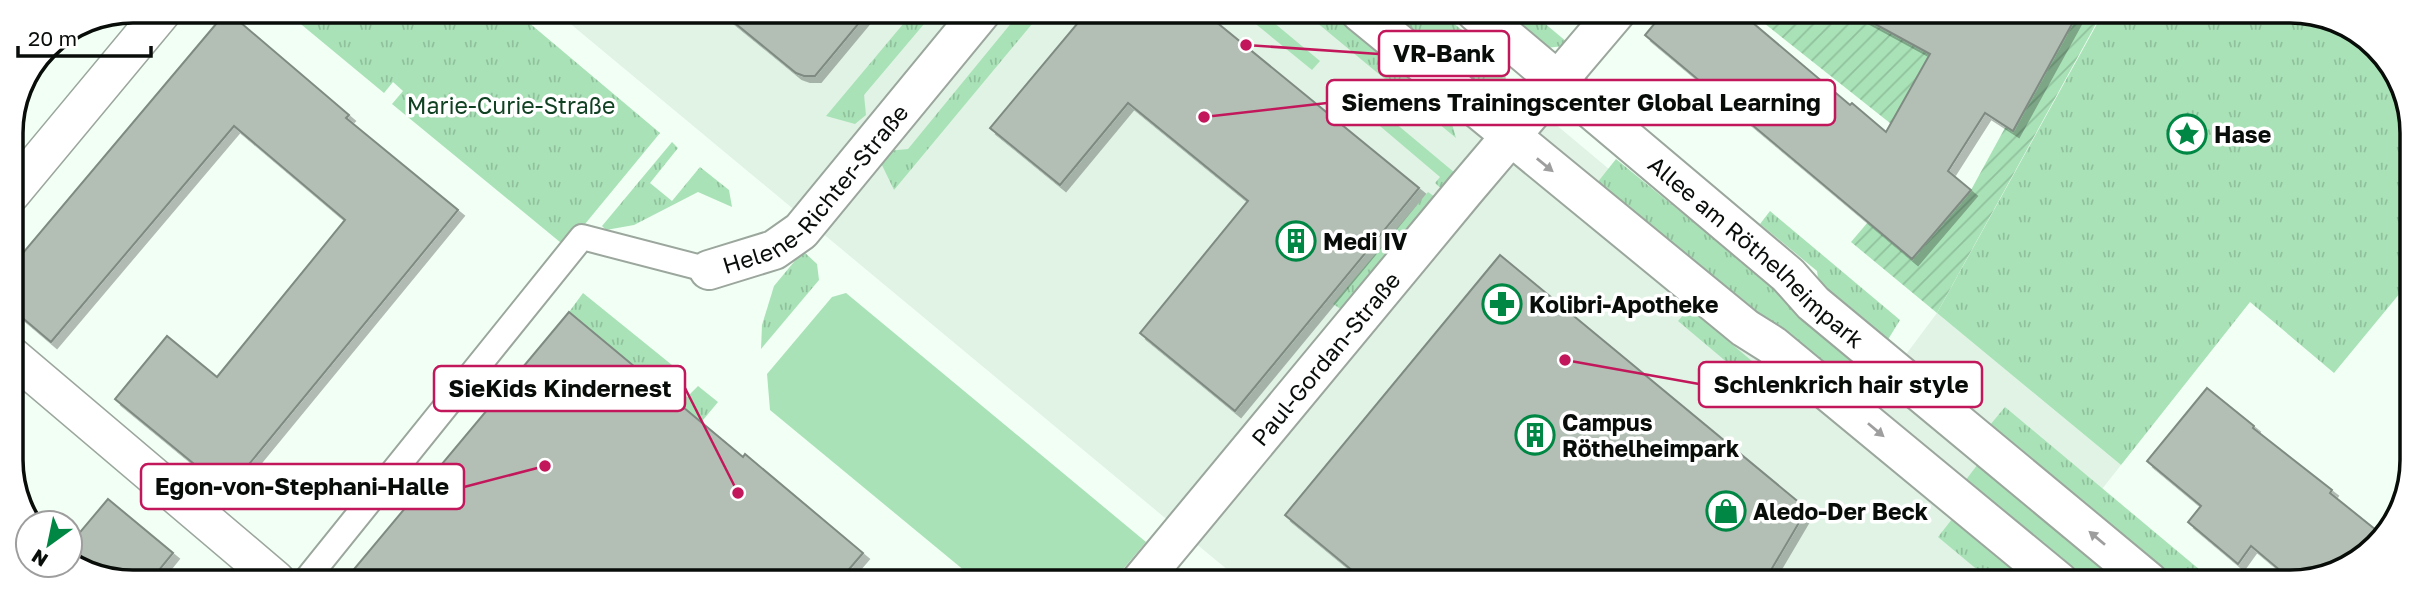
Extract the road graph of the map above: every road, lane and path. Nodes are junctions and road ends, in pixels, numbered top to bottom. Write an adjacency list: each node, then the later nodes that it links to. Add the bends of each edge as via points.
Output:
1 (152, 23): 8 (street)
2 (972, 23): 9 (street, Helene-Richter-Straße, via 801,231 774,250)
3 (1373, 23): 7 (street)
4 (1489, 23): 6 (street, Allee am Röthelheimpark)
5 (1607, 23): 6 (street)
6 (1558, 80): 7 (street); 15 (street, Allee am Röthelheimpark, one-way to 6, via 1813,303 1788,275)
7 (1510, 136): 13 (street, Paul-Gordan-Straße); 14 (street, one-way to 14)
8 (23, 179)
9 (709, 270): 12 (lane, Helene-Richter-Straße, via 582,237)
10 (23, 365): 11 (street)
11 (264, 570)
12 (314, 570)
13 (1150, 570)
14 (2044, 570)
15 (2136, 570)

